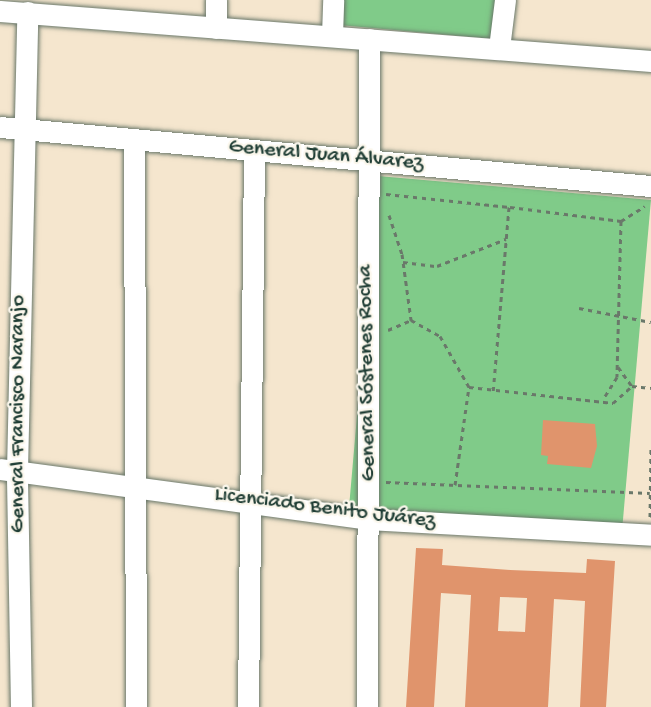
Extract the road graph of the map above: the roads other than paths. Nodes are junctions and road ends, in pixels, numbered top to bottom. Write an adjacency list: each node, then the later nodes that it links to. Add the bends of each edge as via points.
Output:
1 (216, 0): 7 (street)
2 (333, 0): 8 (street)
3 (505, 0): 10 (street)
4 (105, 9): 6 (street); 7 (street)
5 (0, 11): 6 (street)
6 (27, 12): 13 (street, General Francisco Naranjo)
7 (216, 28): 8 (street)
8 (332, 35): 9 (street)
9 (369, 39): 10 (street); 16 (street, General Sóstenes Rocha)
10 (499, 48): 11 (street)
11 (651, 61)
12 (0, 127): 13 (street, General Juan Álvarez)
13 (22, 128): 14 (street, General Juan Álvarez); 18 (street, General Francisco Naranjo)
14 (134, 139): 15 (street, General Juan Álvarez); 19 (street)
15 (254, 150): 16 (street, General Juan Álvarez); 20 (street)
16 (365, 159): 17 (street, General Juan Álvarez); 21 (street, General Sóstenes Rocha)
17 (651, 186)
18 (8, 470): 19 (street, Licenciado Benito Juárez); 23 (street, General Francisco Naranjo)
19 (137, 484): 20 (street, Licenciado Benito Juárez); 24 (street)
20 (246, 502): 21 (street, Licenciado Benito Juárez); 25 (street)
21 (369, 519): 22 (street, Licenciado Benito Juárez); 26 (street, General Sóstenes Rocha)
22 (650, 531)
23 (21, 707)
24 (136, 707)
25 (248, 707)
26 (367, 707)

